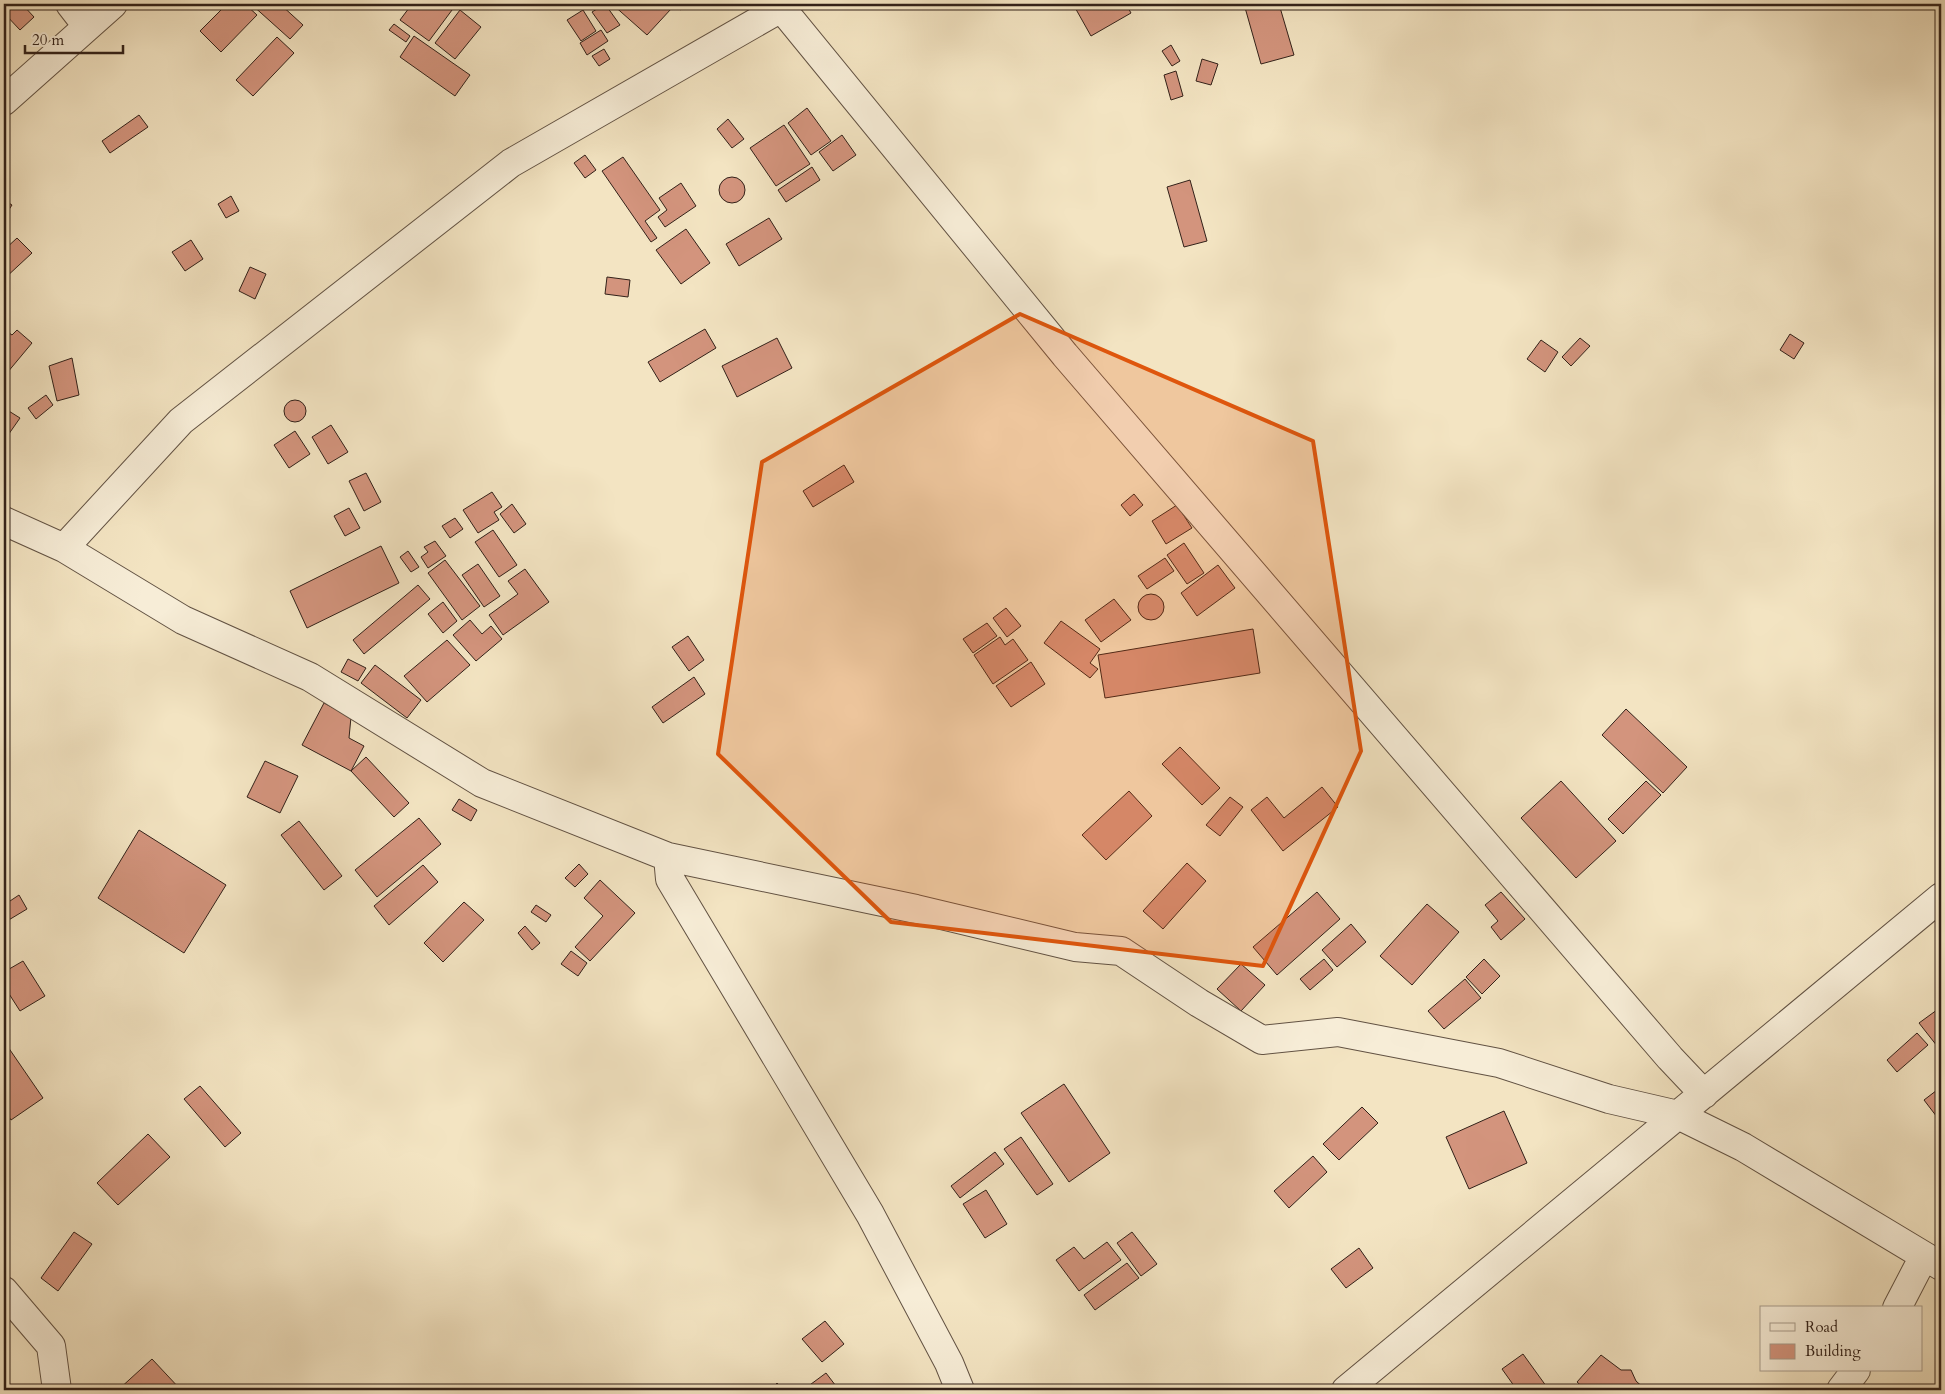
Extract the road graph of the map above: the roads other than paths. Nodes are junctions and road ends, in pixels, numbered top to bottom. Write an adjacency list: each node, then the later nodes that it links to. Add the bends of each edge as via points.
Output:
1 (70, 4): 4 (street)
2 (113, 4): 4 (street)
3 (782, 5): 7 (street, via 511,163 181,421); 10 (street, via 1065,355)
4 (87, 26): 5 (street)
5 (4, 101)
6 (4, 521): 7 (street)
7 (64, 548): 8 (street, via 183,620 310,677 482,783)
8 (668, 857): 11 (street, via 1074,947 1121,951 1262,1040 1338,1032 1499,1063 1609,1099); 17 (street, via 670,879 870,1214)
9 (1941, 897): 10 (street)
10 (1704, 1094): 11 (street)
11 (1678, 1115): 12 (street, via 1743,1147); 18 (street)
12 (1933, 1261): 14 (street)
13 (4, 1291): 16 (street, via 51,1346)
14 (1899, 1306)
15 (1854, 1372): 19 (street)
16 (57, 1390)
17 (960, 1390)
18 (1346, 1390)
19 (1840, 1390)

